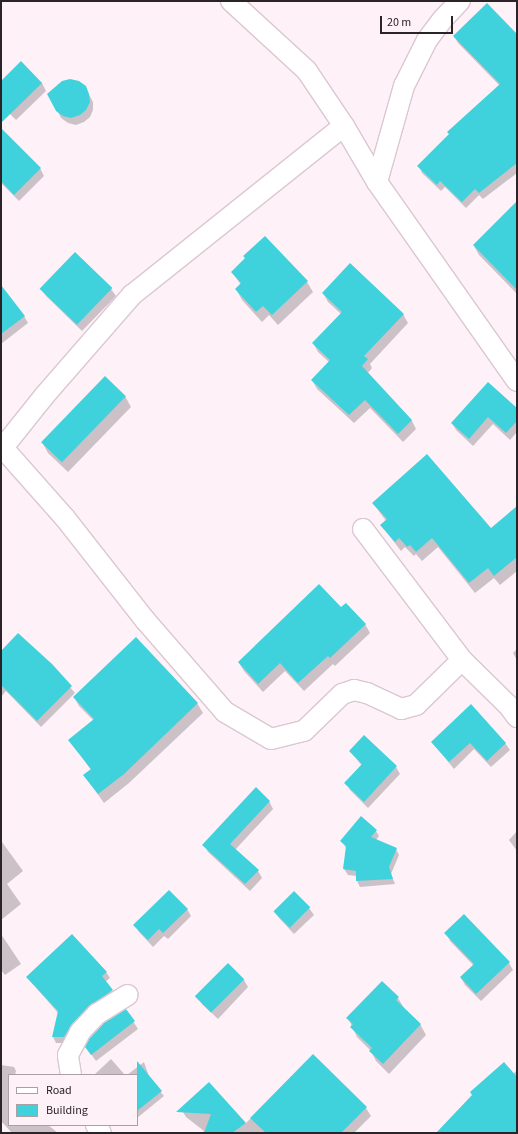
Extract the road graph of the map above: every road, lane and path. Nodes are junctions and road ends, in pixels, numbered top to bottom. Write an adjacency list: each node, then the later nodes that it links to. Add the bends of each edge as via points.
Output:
1 (231, 1): 3 (street, via 307,72)
2 (460, 1): 4 (street, via 427,40 404,86)
3 (344, 126): 4 (street); 6 (street, via 132,295)
4 (377, 182): 5 (street)
5 (517, 381)
6 (2, 449): 8 (street, via 65,518 145,620 225,712 271,739 304,731 342,694 354,690 367,693 401,709 416,705)
7 (363, 529): 8 (street)
8 (462, 660): 9 (street)
9 (517, 717)
10 (127, 994): 11 (street, via 96,1014 80,1032 68,1054)
11 (71, 1074)

